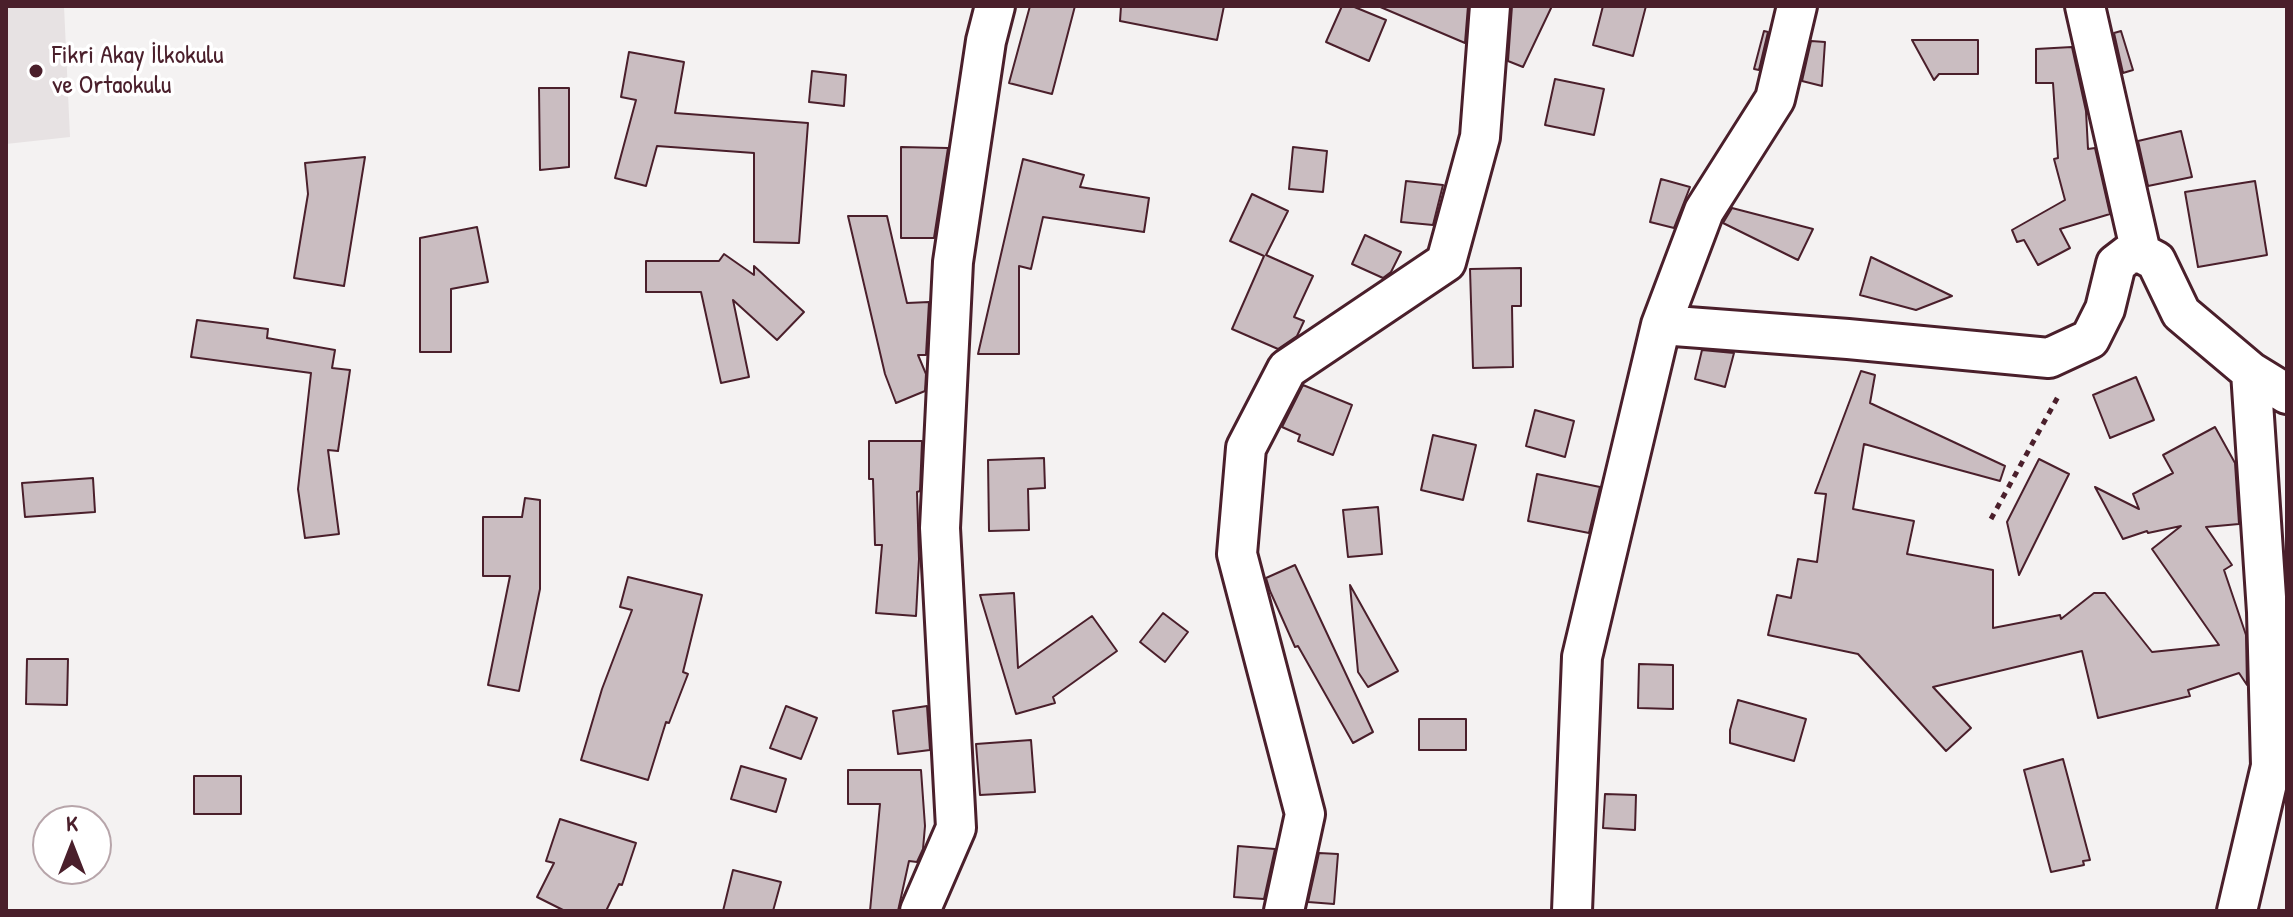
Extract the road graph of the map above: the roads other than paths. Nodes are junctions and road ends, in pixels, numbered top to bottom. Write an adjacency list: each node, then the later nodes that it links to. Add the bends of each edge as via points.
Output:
1 (995, 6): 10 (street, via 952,278 940,528 956,828)
2 (1490, 6): 11 (street, via 1480,137 1446,262 1287,369 1246,448 1237,554 1305,814)
3 (1797, 6): 6 (street, via 1775,99 1704,211)
4 (2085, 6): 5 (street)
5 (2141, 253): 6 (street, via 2116,264 2105,309 2090,339 2049,358); 7 (street, via 2156,261 2181,313)
6 (1661, 325): 12 (street, via 1582,657)
7 (2251, 372): 8 (street); 9 (street, via 2271,766)
8 (2287, 394)
9 (2277, 775): 13 (street)
10 (920, 911)
11 (1284, 911)
12 (1572, 911)
13 (2237, 911)

